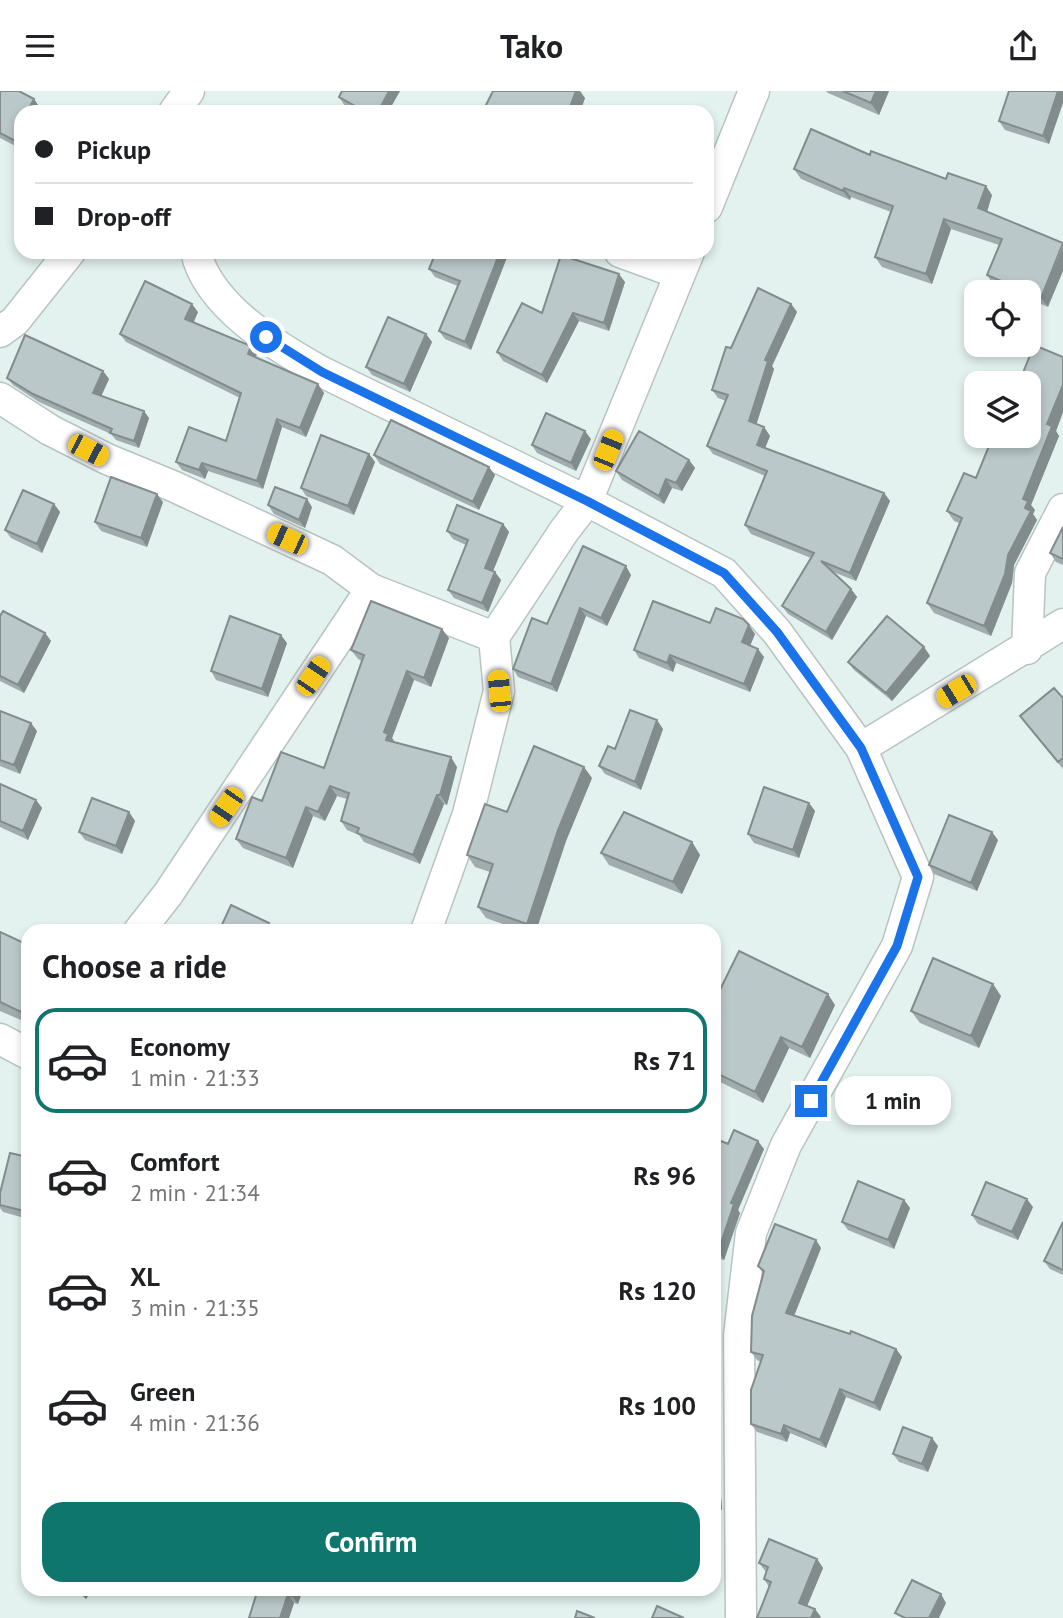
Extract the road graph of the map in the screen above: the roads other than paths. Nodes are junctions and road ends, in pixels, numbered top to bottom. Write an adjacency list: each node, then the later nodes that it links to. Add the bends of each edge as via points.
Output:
1 (754, 91): 2 (street)
2 (714, 190)
3 (64, 259): 7 (street, via 15,321)
4 (198, 259): 9 (street, via 229,308 284,351)
5 (661, 259): 6 (street)
6 (684, 263): 9 (street)
7 (0, 332)
8 (0, 398): 11 (street, via 107,459 332,560)
9 (587, 501): 13 (street); 15 (street, via 724,573 777,632)
10 (1063, 509): 14 (street, via 1030,573)
11 (371, 589): 13 (street); 16 (street)
12 (1063, 624): 14 (street)
13 (494, 637): 17 (street, via 499,691 468,814)
14 (1027, 649): 15 (street)
15 (861, 748): 20 (street, via 918,877 897,946 786,1145 751,1233 739,1336)
16 (144, 924)
17 (429, 924)
18 (0, 1039): 19 (street)
19 (21, 1050)
20 (741, 1618)

